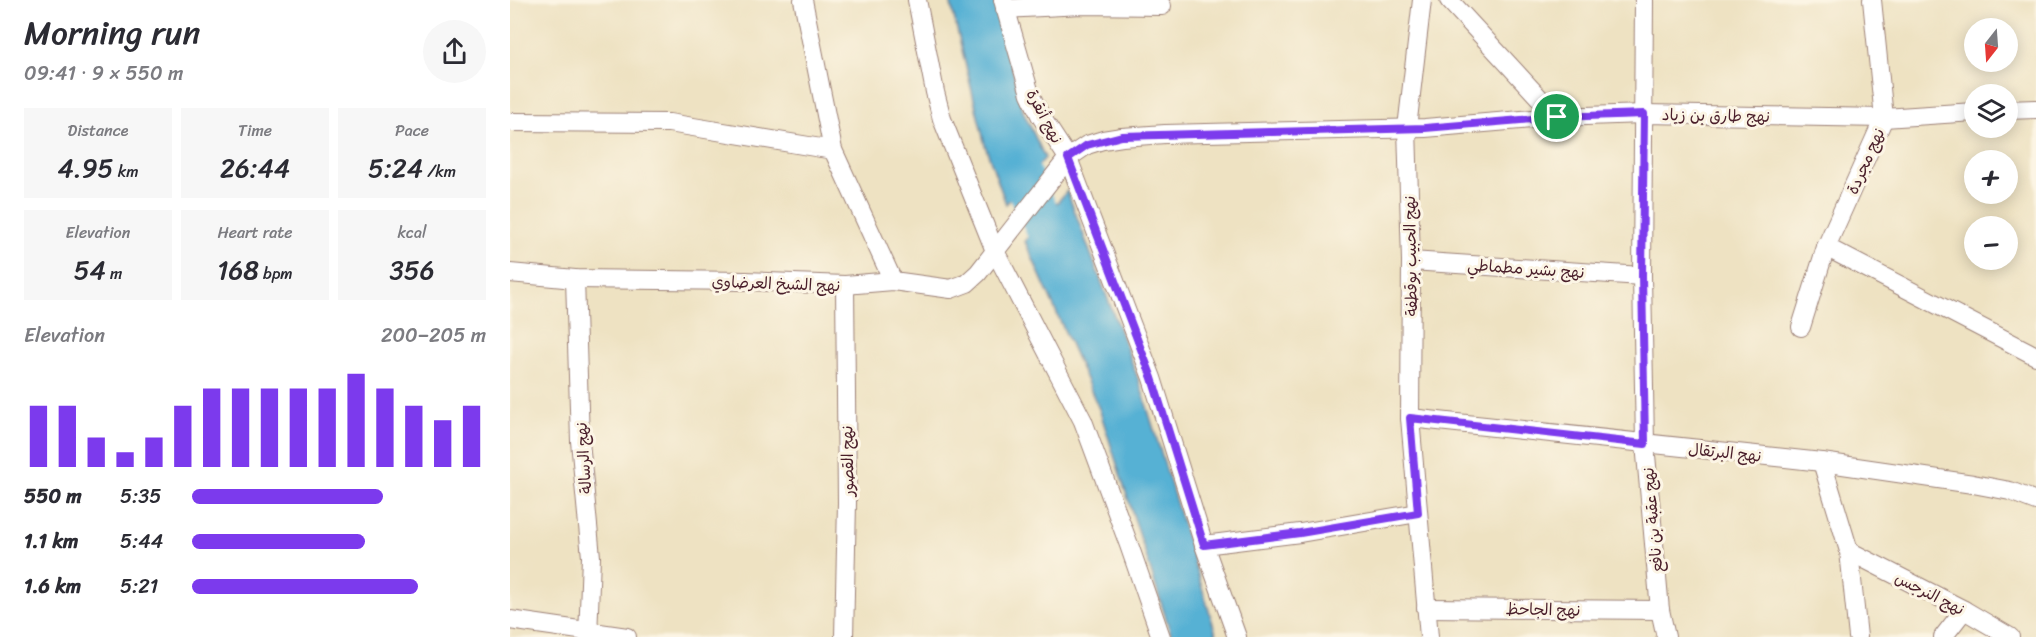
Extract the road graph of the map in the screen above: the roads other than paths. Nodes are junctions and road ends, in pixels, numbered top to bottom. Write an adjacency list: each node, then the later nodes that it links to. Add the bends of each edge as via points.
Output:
1 (803, 0): 18 (street)
2 (917, 0): 21 (street, via 942,119)
3 (1422, 0): 17 (street, نهج الحبيب بوقطفة)
4 (1449, 0): 14 (street)
5 (1644, 0): 13 (street, نهج عقبة بن نافع)
6 (1872, 0): 15 (street, نهج مجردة)
7 (1084, 2): 8 (street); 9 (street)
8 (1004, 5): 19 (street, نهج أنقرة, via 1030,94)
9 (1162, 6)
10 (2036, 109): 11 (street)
11 (2018, 110)
12 (1964, 113): 15 (street, نهج طارق بن زياد)
13 (1644, 114): 14 (street, نهج طارق بن زياد); 15 (street, نهج طارق بن زياد); 24 (street, نهج عقبة بن نافع)
14 (1557, 117): 17 (street, نهج طارق بن زياد)
15 (1884, 118): 20 (street, نهج مجردة)
16 (510, 122): 18 (street, via 669,123)
17 (1407, 128): 19 (street, نهج طارق بن زياد, via 1122,136 1087,145); 22 (street, نهج الحبيب بوقطفة)
18 (833, 150): 26 (street)
19 (1068, 158): 21 (street, نهج الشيخ العرضاوي); 35 (street, نهج أنقرة, via 1152,378)
20 (1826, 247): 28 (street, نهج مجردة); 29 (street)
21 (995, 251): 26 (street, نهج الشيخ العرضاوي, via 967,283 951,289); 44 (street, via 1083,421)
22 (1411, 261): 24 (street, نهج بشير مطماطي); 30 (street, نهج الحبيب بوقطفة)
23 (510, 273): 25 (street, نهج الشيخ العرضاوي)
24 (1642, 276): 31 (street, نهج عقبة بن نافع)
25 (575, 279): 27 (street, نهج الشيخ العرضاوي); 41 (street, نهج الرسالة, via 580,441 591,557)
26 (893, 280): 27 (street, نهج الشيخ العرضاوي)
27 (845, 285): 43 (street, نهج القصور)
28 (1801, 327)
29 (2036, 356)
30 (1410, 418): 31 (street, نهج البرتقال); 34 (street, نهج الحبيب بوقطفة)
31 (1645, 444): 32 (street, نهج البرتقال); 38 (street, نهج عقبة بن نافع)
32 (1822, 462): 33 (street, نهج البرتقال, via 1973,483 2010,490); 36 (street)
33 (2036, 501)
34 (1418, 513): 35 (street); 37 (street, نهج الحبيب بوقطفة)
35 (1204, 545): 45 (street, نهج أنقرة)
36 (1849, 551): 39 (street, نهج النرجس); 48 (street)
37 (1426, 608): 38 (street, نهج الجاحظ); 46 (street, نهج الحبيب بوقطفة)
38 (1660, 610): 47 (street, نهج عقبة بن نافع)
39 (1964, 610): 49 (street); 50 (street, نهج النرجس)
40 (510, 620): 41 (street)
41 (588, 634): 42 (street)
42 (627, 637)
43 (844, 637)
44 (1161, 637)
45 (1237, 637)
46 (1429, 637)
47 (1666, 637)
48 (1858, 637)
49 (1943, 637)
50 (2010, 637)

